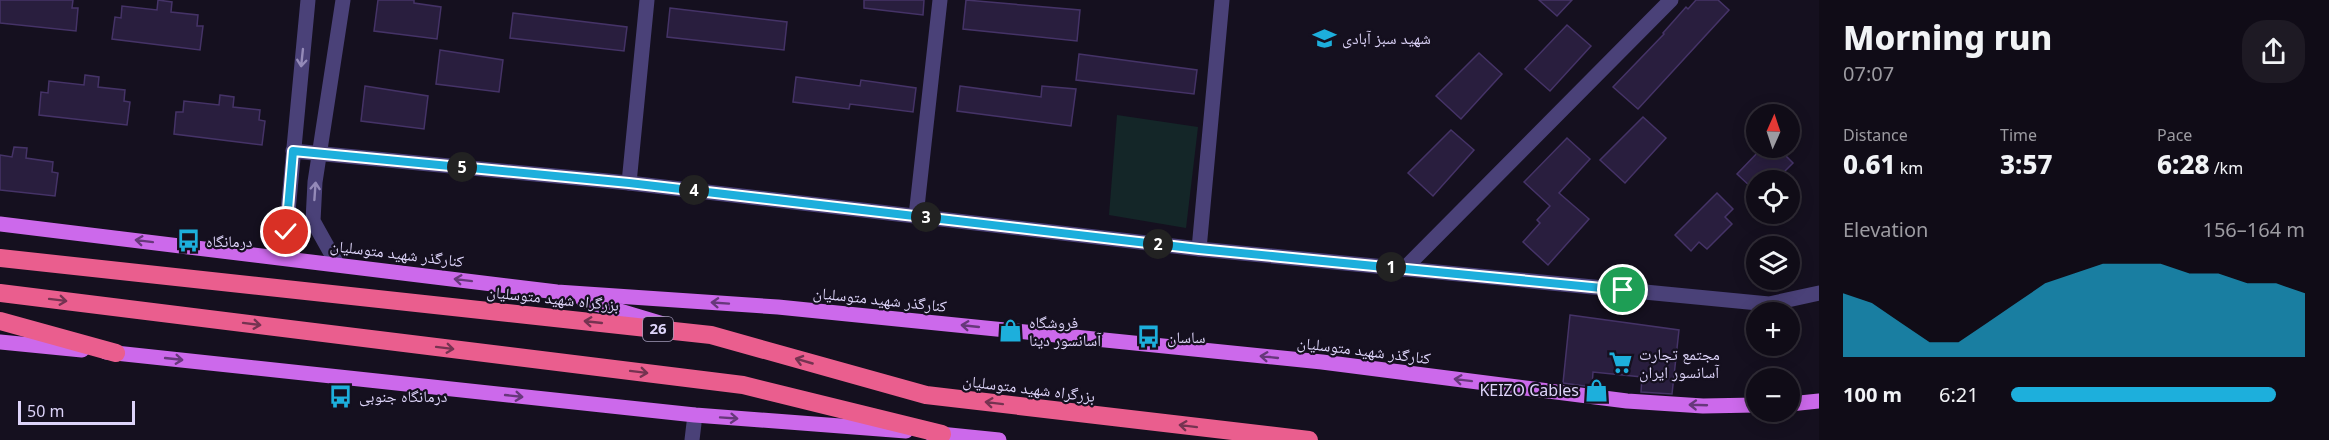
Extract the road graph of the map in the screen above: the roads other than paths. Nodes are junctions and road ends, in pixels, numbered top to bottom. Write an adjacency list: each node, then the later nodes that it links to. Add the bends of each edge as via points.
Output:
1 (308, 0): 7 (street, one-way to 7)
2 (343, 0): 8 (street)
3 (647, 0): 9 (street)
4 (940, 0): 10 (street)
5 (1222, 0): 12 (street)
6 (1671, 0): 16 (street)
7 (293, 151): 8 (street); 13 (street, via 286,232)
8 (321, 154): 9 (street); 15 (street, one-way to 8, via 313,221)
9 (629, 183): 10 (street)
10 (916, 216): 12 (street)
11 (0, 224): 13 (main road, کنارگذر شهید متوسلیان, one-way to 11)
12 (1199, 249): 16 (street)
13 (275, 256): 15 (main road, کنارگذر شهید متوسلیان)
14 (0, 258): 21 (highway, بزرگراه شهید متوسلیان / 26, one-way to 14)
15 (337, 264): 17 (main road, کنارگذر شهید متوسلیان, one-way to 15)
16 (1404, 269): 19 (street, via 1769,304)
17 (557, 292): 21 (main road); 26 (main road, کنارگذر شهید متوسلیان, one-way to 17, via 1627,401 1299,360 778,307)
18 (0, 293): 28 (highway, one-way to 28, via 743,385)
19 (1819, 293)
20 (0, 321): 23 (highway)
21 (689, 332): 31 (highway, بزرگراه شهید متوسلیان / 26, one-way to 21, via 926,395)
22 (0, 342): 23 (main road)
23 (116, 353): 27 (main road, one-way to 27)
24 (1819, 401): 25 (main road)
25 (1800, 403)
26 (1746, 405)
27 (695, 416): 28 (main road, one-way to 28); 29 (street)
28 (942, 434): 30 (main road)
29 (692, 440)
30 (999, 440)
31 (1309, 440)

